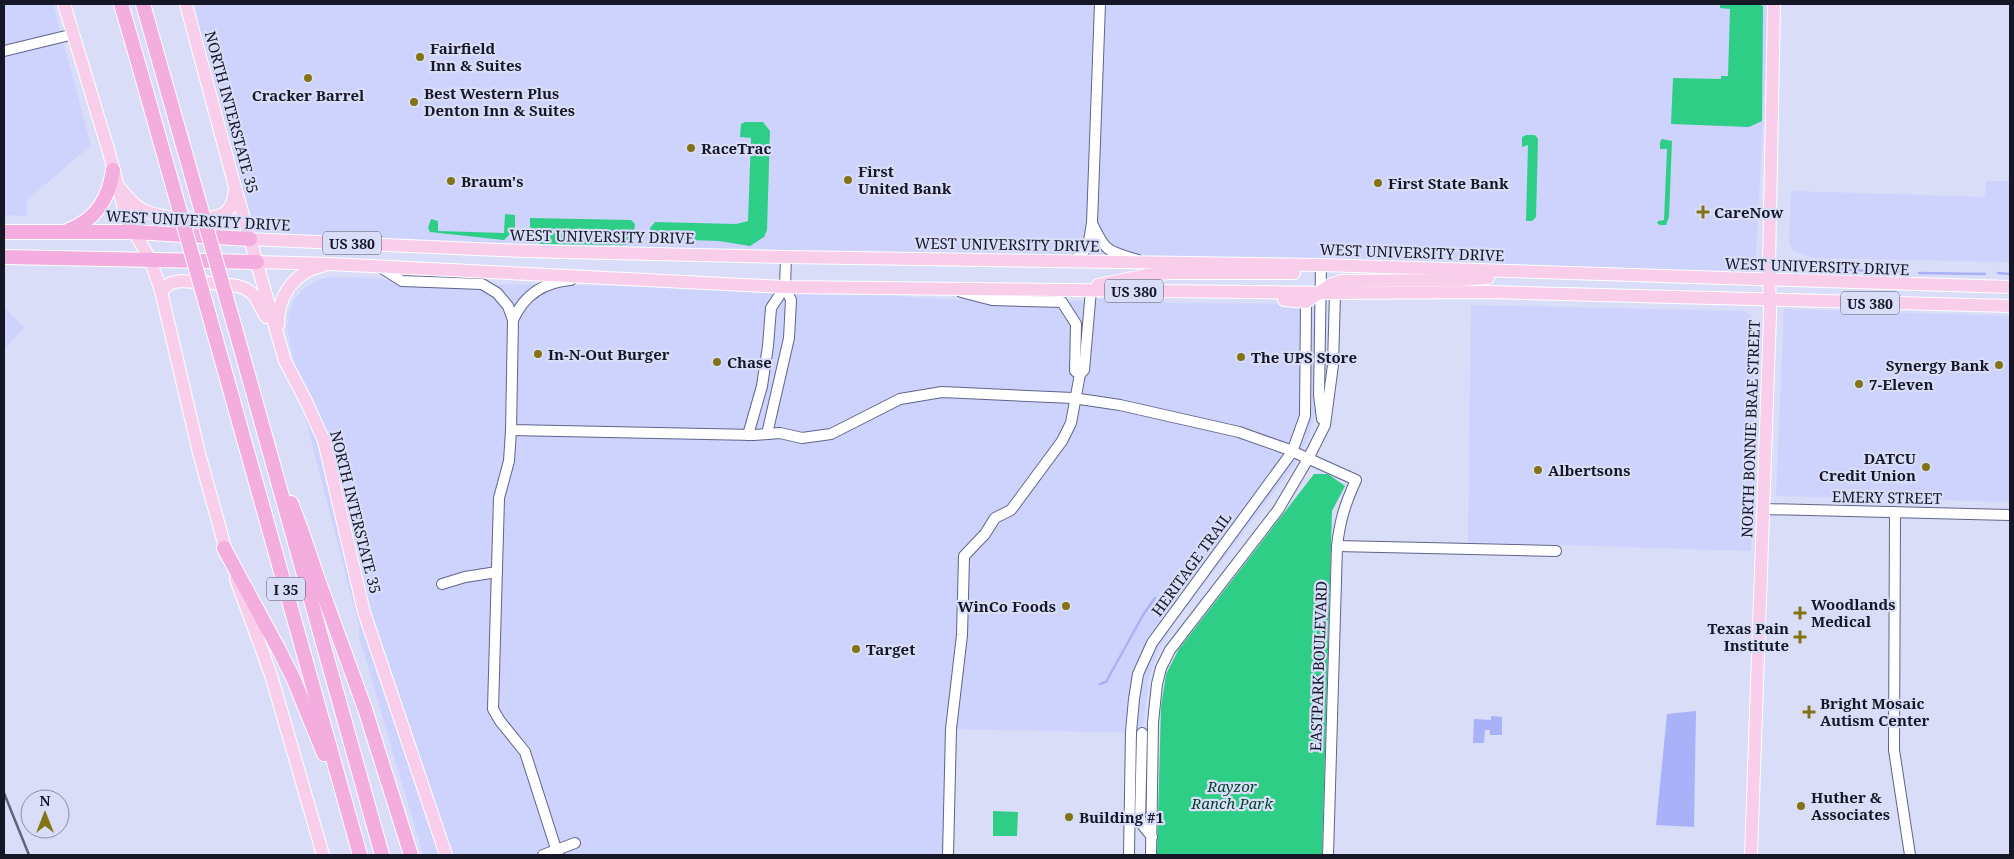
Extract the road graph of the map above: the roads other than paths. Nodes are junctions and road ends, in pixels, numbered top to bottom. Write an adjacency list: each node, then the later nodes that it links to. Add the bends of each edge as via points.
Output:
1 (64, 4): 7 (main road)
2 (121, 4): 63 (highway, I 35, bridge)
3 (143, 4): 52 (highway, I 35, bridge)
4 (186, 4): 10 (main road, NORTH INTERSTATE 35)
5 (1100, 4): 11 (street)
6 (1774, 4): 29 (main road, NORTH BONNIE BRAE STREET)
7 (74, 34): 8 (street); 9 (main road)
8 (4, 52)
9 (114, 173): 10 (main road, via 126,196 143,210 177,218 221,215 231,206); 13 (highway, via 107,195 92,217); 14 (main road, via 127,220)
10 (235, 187): 15 (main road, NORTH INTERSTATE 35)
11 (1092, 223): 20 (street, via 1088,247); 22 (street, via 1110,251)
12 (4, 232): 13 (highway, WEST UNIVERSITY DRIVE / US 380)
13 (63, 232): 14 (highway, WEST UNIVERSITY DRIVE / US 380)
14 (134, 232): 15 (highway, WEST UNIVERSITY DRIVE / US 380); 19 (main road)
15 (250, 239): 16 (main road, WEST UNIVERSITY DRIVE / US 380); 21 (main road, NORTH INTERSTATE 35)
16 (523, 251): 18 (main road, WEST UNIVERSITY DRIVE / US 380); 27 (main road)
17 (4, 257): 19 (highway, US 380)
18 (786, 257): 20 (main road, WEST UNIVERSITY DRIVE / US 380); 30 (street)
19 (150, 259): 21 (highway, US 380); 35 (main road)
20 (1074, 261): 22 (main road, WEST UNIVERSITY DRIVE / US 380)
21 (258, 262): 23 (main road, US 380); 43 (main road, NORTH INTERSTATE 35)
22 (1146, 262): 24 (main road, WEST UNIVERSITY DRIVE / US 380)
23 (330, 264): 25 (main road, US 380); 43 (main road, via 307,271 290,284 280,305)
24 (1320, 265): 26 (main road, WEST UNIVERSITY DRIVE / US 380); 33 (main road, via 1300,273 1170,272); 37 (street)
25 (379, 266): 27 (main road, US 380); 42 (street, via 402,281 482,284 497,293 508,306)
26 (1511, 272): 29 (main road, WEST UNIVERSITY DRIVE / US 380); 37 (main road, via 1460,280 1341,281)
27 (522, 274): 28 (main road, US 380)
28 (602, 278): 30 (main road, US 380); 42 (street, via 561,281 531,294)
29 (1770, 281): 31 (main road, WEST UNIVERSITY DRIVE / US 380); 39 (main road, NORTH BONNIE BRAE STREET)
30 (786, 287): 32 (main road, US 380); 49 (street, via 770,308 762,386); 50 (street, via 791,300 789,338)
31 (2010, 288)
32 (946, 289): 33 (main road, US 380); 45 (street, via 992,300 1062,302 1076,324 1075,371)
33 (1071, 290): 34 (main road, US 380)
34 (1091, 290): 36 (main road, US 380); 45 (street, via 1084,370)
35 (161, 291): 44 (main road, via 170,283 180,281 246,289 260,302); 58 (main road)
36 (1160, 291): 37 (main road, US 380); 40 (main road, via 1173,300)
37 (1321, 293): 38 (main road, US 380); 40 (main road); 48 (street)
38 (1335, 293): 39 (main road, US 380, via 1487,292); 48 (street, via 1333,366)
39 (1770, 300): 41 (main road, US 380); 54 (main road, NORTH BONNIE BRAE STREET)
40 (1306, 302): 51 (street, HERITAGE TRAIL, via 1305,416)
41 (2010, 306)
42 (513, 320): 47 (street)
43 (278, 337): 44 (main road, NORTH INTERSTATE 35)
44 (285, 360): 71 (main road, NORTH INTERSTATE 35, via 324,441 364,612)
45 (1080, 374): 46 (street)
46 (1076, 399): 50 (street, via 942,392 900,399 831,434 802,438); 51 (street, via 1120,405 1239,432); 73 (street, via 1071,423 1062,441 1011,510 995,518 964,556 962,635 951,729)
47 (511, 430): 49 (street); 60 (street, via 509,461 499,498)
48 (1322, 430): 53 (street)
49 (748, 434): 50 (street)
50 (767, 434)
51 (1292, 452): 53 (street); 74 (street, HERITAGE TRAIL, via 1144,657 1138,674 1131,732)
52 (269, 454): 69 (highway, I 35); 70 (highway, via 300,526)
53 (1308, 459): 57 (street, EASTPARK BOULEVARD, via 1356,480 1342,514); 64 (street, via 1278,510 1170,650 1161,668 1154,722)
54 (1764, 509): 55 (street, EMERY STREET); 77 (main road, NORTH BONNIE BRAE STREET)
55 (1895, 512): 56 (street, EMERY STREET); 78 (street, via 1894,750)
56 (2010, 514)
57 (1337, 546): 59 (street); 76 (street, EASTPARK BOULEVARD)
58 (224, 548): 63 (highway, via 294,680); 67 (main road, via 271,675)
59 (1556, 551)
60 (497, 572): 61 (street); 66 (street, via 493,709 525,752)
61 (442, 584)
62 (1142, 733): 64 (street, via 1140,822)
63 (349, 817): 68 (highway, I 35)
64 (1152, 837): 75 (street)
65 (576, 843): 66 (street)
66 (560, 852): 72 (street)
67 (323, 855)
68 (360, 855)
69 (382, 855)
70 (411, 855)
71 (446, 855)
72 (543, 855)
73 (948, 855)
74 (1129, 855)
75 (1151, 855)
76 (1328, 855)
77 (1751, 855)
78 (1910, 855)

